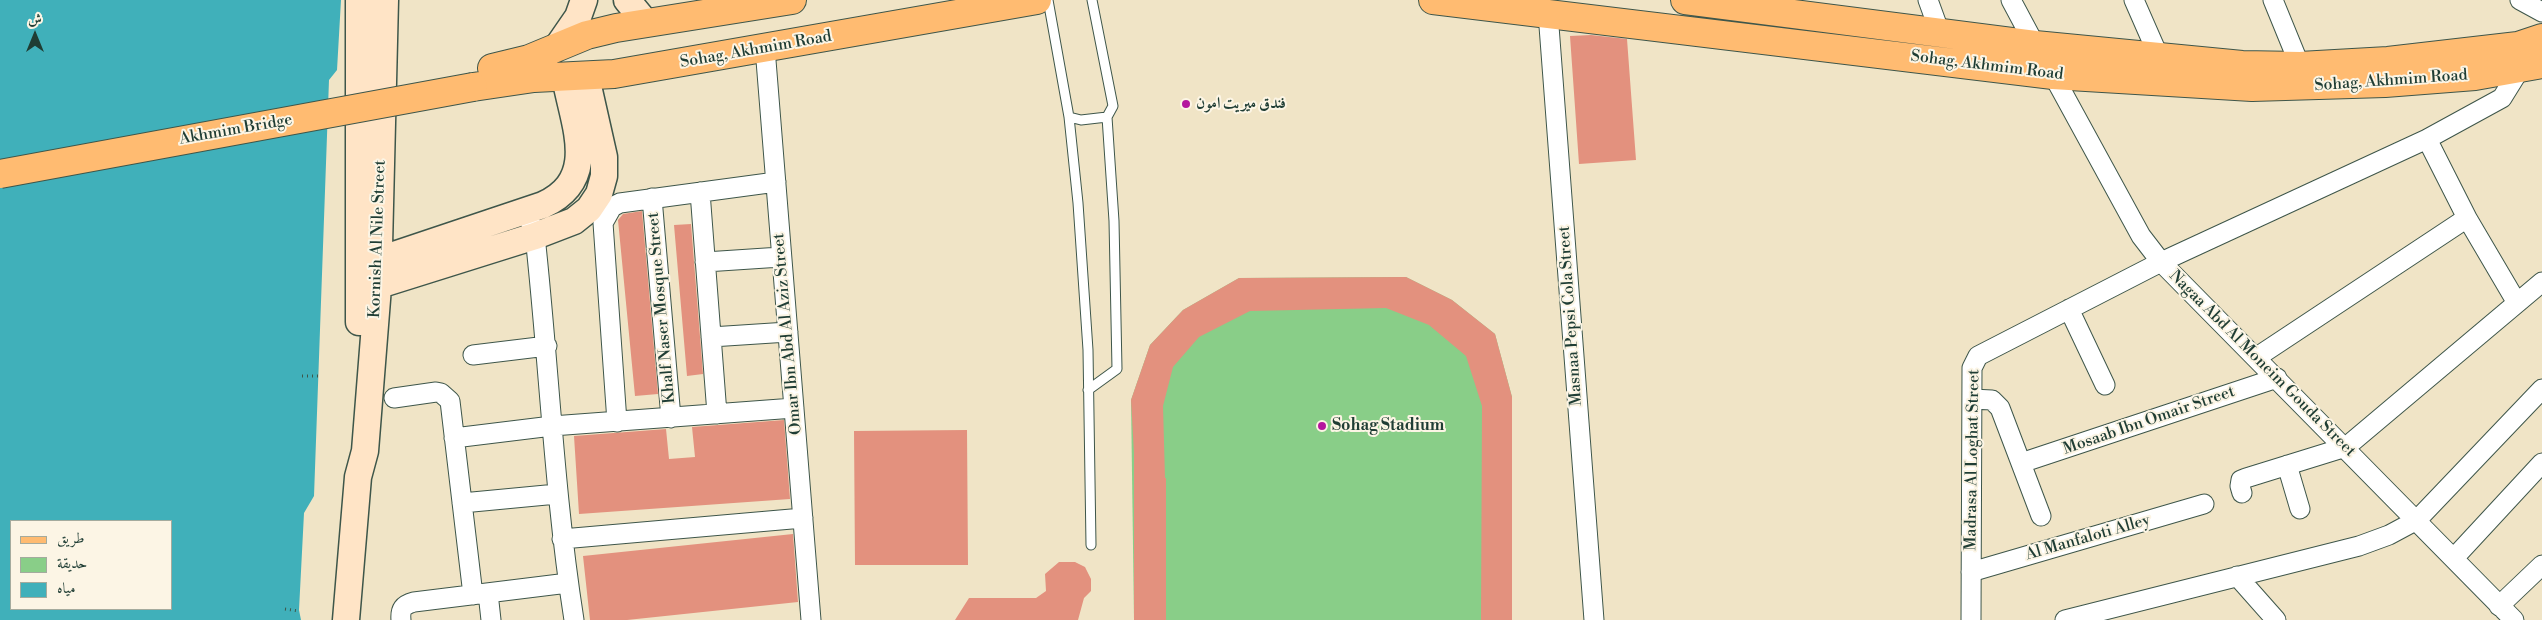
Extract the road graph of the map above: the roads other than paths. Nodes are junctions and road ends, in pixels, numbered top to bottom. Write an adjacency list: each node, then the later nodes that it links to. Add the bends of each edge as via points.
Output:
1 (359, 0): 45 (main road, Kornish Al Nile Street)
2 (385, 0): 45 (main road, Kornish Al Nile Street)
3 (584, 0): 23 (main road, via 578,16)
4 (628, 0): 19 (main road)
5 (792, 0): 19 (main road)
6 (1037, 0): 24 (main road, Sohag, Akhmim Road)
7 (1048, 0): 31 (lane)
8 (1092, 0): 32 (lane, via 1113,106)
9 (1433, 0): 18 (main road, Sohag, Akhmim Road)
10 (1685, 0): 16 (main road, Sohag, Akhmim Road)
11 (1928, 0): 20 (street)
12 (2011, 0): 22 (street)
13 (2134, 0): 25 (street)
14 (2273, 0): 26 (street)
15 (2520, 0): 17 (street)
16 (1773, 6): 20 (main road, Sohag, Akhmim Road)
17 (2542, 12)
18 (1548, 13): 28 (main road, Sohag, Akhmim Road); 92 (street, Masnaa Pepsi Cola Street)
19 (646, 23): 23 (main road, via 594,34)
20 (1940, 33): 22 (main road, Sohag, Akhmim Road)
21 (2542, 38): 26 (main road, Sohag, Akhmim Road, via 2518,46 2460,54)
22 (2035, 45): 25 (main road, Sohag, Akhmim Road)
23 (558, 46): 30 (main road)
24 (765, 48): 29 (main road, Sohag, Akhmim Road, via 642,70); 36 (street, Omar Ibn Abd Al Aziz Street)
25 (2159, 57): 26 (main road, Sohag, Akhmim Road, via 2242,65)
26 (2300, 66)
27 (2531, 67): 28 (main road, Sohag, Akhmim Road, via 2475,76 2316,86 2252,87); 33 (street, Madrasa Al Loghat Street, via 2502,98)
28 (2053, 75): 44 (street, Nagaa Abd Al Moneim Gouda Street, via 2140,236)
29 (576, 77): 30 (main road, Sohag, Akhmim Road); 39 (main road, via 577,175 557,198); 41 (main road, via 604,157 604,176 599,194 588,209 574,221)
30 (472, 80): 34 (main road, Akhmim Bridge); 35 (main road, Akhmim Bridge, bridge)
31 (1069, 116): 32 (lane, via 1081,120); 57 (lane, via 1079,213)
32 (1106, 117): 57 (lane, via 1114,221 1117,369)
33 (2427, 139): 40 (street); 44 (street, Madrasa Al Loghat Street)
34 (0, 159)
35 (0, 174)
36 (776, 182): 37 (street); 42 (street, Omar Ibn Abd Al Aziz Street)
37 (700, 192): 38 (street); 43 (street)
38 (652, 198): 62 (street, Khalf Naser Mosque Street); 63 (street, via 612,207 603,223)
39 (526, 210): 41 (street); 45 (main road)
40 (2467, 218): 47 (street); 53 (street)
41 (535, 236): 45 (main road); 51 (street)
42 (781, 257): 43 (street); 49 (street, Omar Ibn Abd Al Aziz Street)
43 (705, 262): 50 (street)
44 (2161, 262): 48 (street, Madrasa Al Loghat Street); 53 (street, Nagaa Abd Al Moneim Gouda Street)
45 (369, 276): 87 (main road, Kornish Al Nile Street)
46 (2542, 282): 47 (street)
47 (2517, 303): 66 (street)
48 (2069, 309): 55 (street); 59 (street, Madrasa Al Loghat Street, via 1978,356 1972,368)
49 (788, 332): 50 (street); 60 (street, Omar Ibn Abd Al Aziz Street)
50 (711, 337): 61 (street)
51 (547, 346): 52 (street); 64 (street)
52 (473, 355)
53 (2257, 357): 54 (street, Nagaa Abd Al Moneim Gouda Street)
54 (2277, 378): 66 (street, Nagaa Abd Al Moneim Gouda Street); 68 (street, Mosaab Ibn Omair Street)
55 (2106, 385)
56 (2542, 389): 77 (street)
57 (1088, 390): 79 (lane)
58 (394, 398): 65 (street, via 436,392 447,396)
59 (1972, 399): 68 (street, via 1997,403); 82 (street, Madrasa Al Loghat Street)
60 (794, 408): 61 (street); 76 (street, Omar Ibn Abd Al Aziz Street)
61 (717, 414): 62 (street)
62 (671, 418): 63 (street)
63 (617, 422): 64 (street)
64 (552, 426): 65 (street); 71 (street)
65 (454, 438): 72 (street)
66 (2346, 447): 69 (street); 77 (street, Nagaa Abd Al Moneim Gouda Street)
67 (2542, 463): 80 (street)
68 (2021, 464): 75 (street)
69 (2287, 465): 70 (street, via 2241,480); 74 (street)
70 (2242, 493)
71 (557, 494): 72 (street); 78 (street)
72 (462, 502): 85 (street)
73 (2204, 504): 82 (street, Al Manfaloti Alley)
74 (2300, 509)
75 (2041, 516)
76 (803, 518): 78 (street); 91 (street, Omar Ibn Abd Al Aziz Street)
77 (2418, 520): 80 (street, Nagaa Abd Al Moneim Gouda Street); 83 (street, via 2360,546)
78 (562, 539): 84 (street)
79 (1091, 546)
80 (2454, 558): 86 (street, Nagaa Abd Al Moneim Gouda Street)
81 (2542, 565): 86 (street)
82 (1971, 572): 93 (street, Madrasa Al Loghat Street)
83 (2237, 576): 94 (street); 95 (street)
84 (568, 583): 85 (street); 90 (street)
85 (480, 594): 88 (street, via 406,604 400,611); 89 (street)
86 (2499, 606): 96 (street, Nagaa Abd Al Moneim Gouda Street)
87 (346, 620)
88 (400, 620)
89 (492, 620)
90 (574, 620)
91 (811, 620)
92 (1594, 620)
93 (1971, 620)
94 (2065, 620)
95 (2276, 620)
96 (2514, 620)

